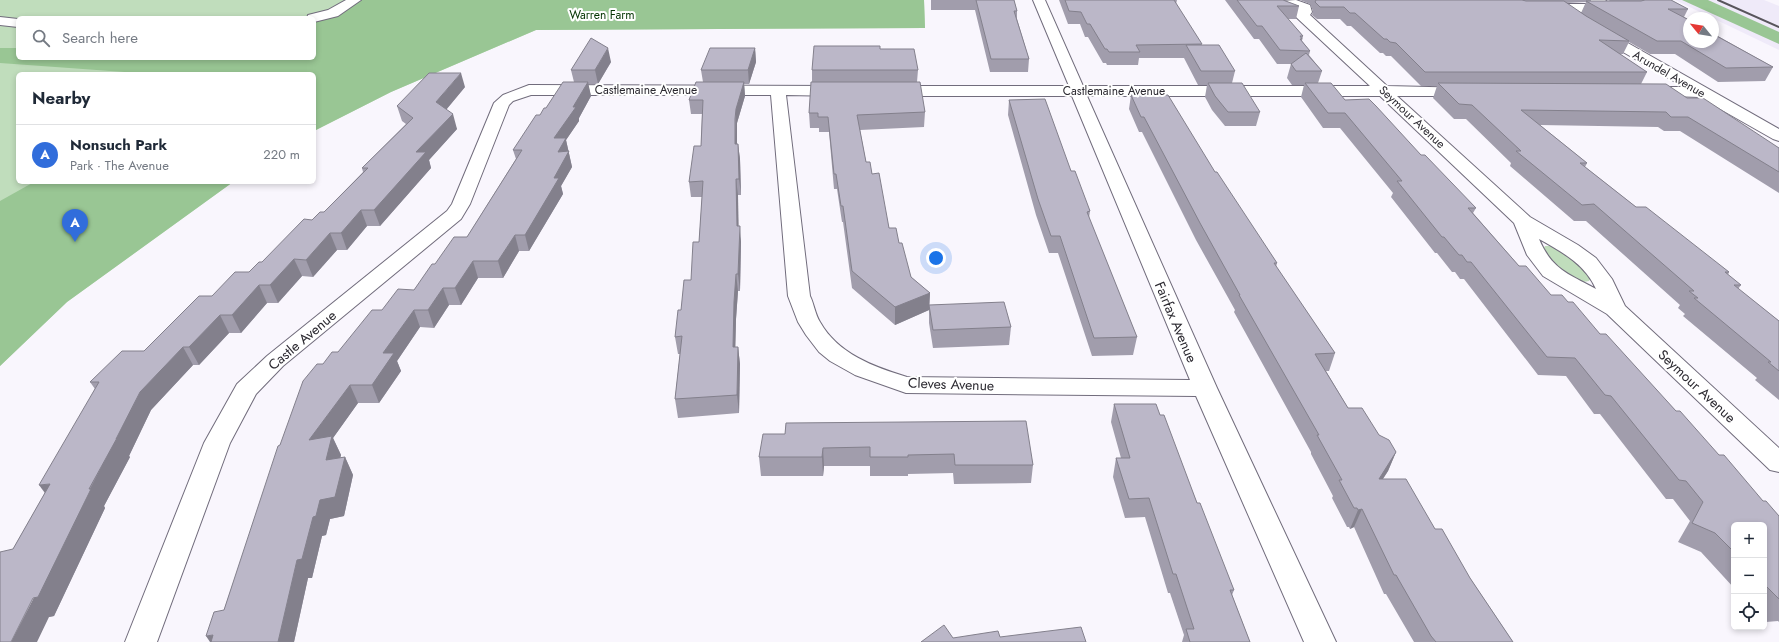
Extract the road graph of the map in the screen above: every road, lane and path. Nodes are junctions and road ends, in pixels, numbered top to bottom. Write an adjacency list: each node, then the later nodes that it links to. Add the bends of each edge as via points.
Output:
1 (355, 0): 7 (street, via 333,13)
2 (1038, 0): 14 (street, Fairfax Avenue)
3 (1596, 0): 6 (street, via 1616,8)
4 (1295, 6): 15 (street, Seymour Avenue)
5 (1534, 8): 6 (street)
6 (1562, 8): 18 (street, Arundel Avenue, via 1582,23)
7 (316, 17)
8 (0, 21): 9 (street)
9 (16, 23)
10 (529, 90): 11 (street, Castlemaine Avenue); 24 (street, Castle Avenue, via 502,102 461,204 454,215 275,361 246,390 216,443)
11 (778, 91): 12 (street, Castlemaine Avenue); 22 (street, Cleves Avenue, via 799,296 809,322 824,343 846,362 906,385)
12 (857, 91)
13 (880, 91): 14 (street, Castlemaine Avenue)
14 (1076, 91): 15 (street, Castlemaine Avenue); 22 (street, Fairfax Avenue)
15 (1384, 91): 16 (street, Castlemaine Avenue); 20 (street, Seymour Avenue)
16 (1479, 91)
17 (1636, 92): 18 (street)
18 (1700, 92): 19 (street, Arundel Avenue)
19 (1779, 136)
20 (1523, 221): 21 (street, Seymour Avenue, via 1589,262 1602,279); 21 (street, Seymour Avenue, via 1538,259 1550,272)
21 (1615, 309): 23 (street, Seymour Avenue)
22 (1205, 388): 25 (street, Fairfax Avenue)
23 (1779, 462)
24 (141, 642)
25 (1320, 642)

